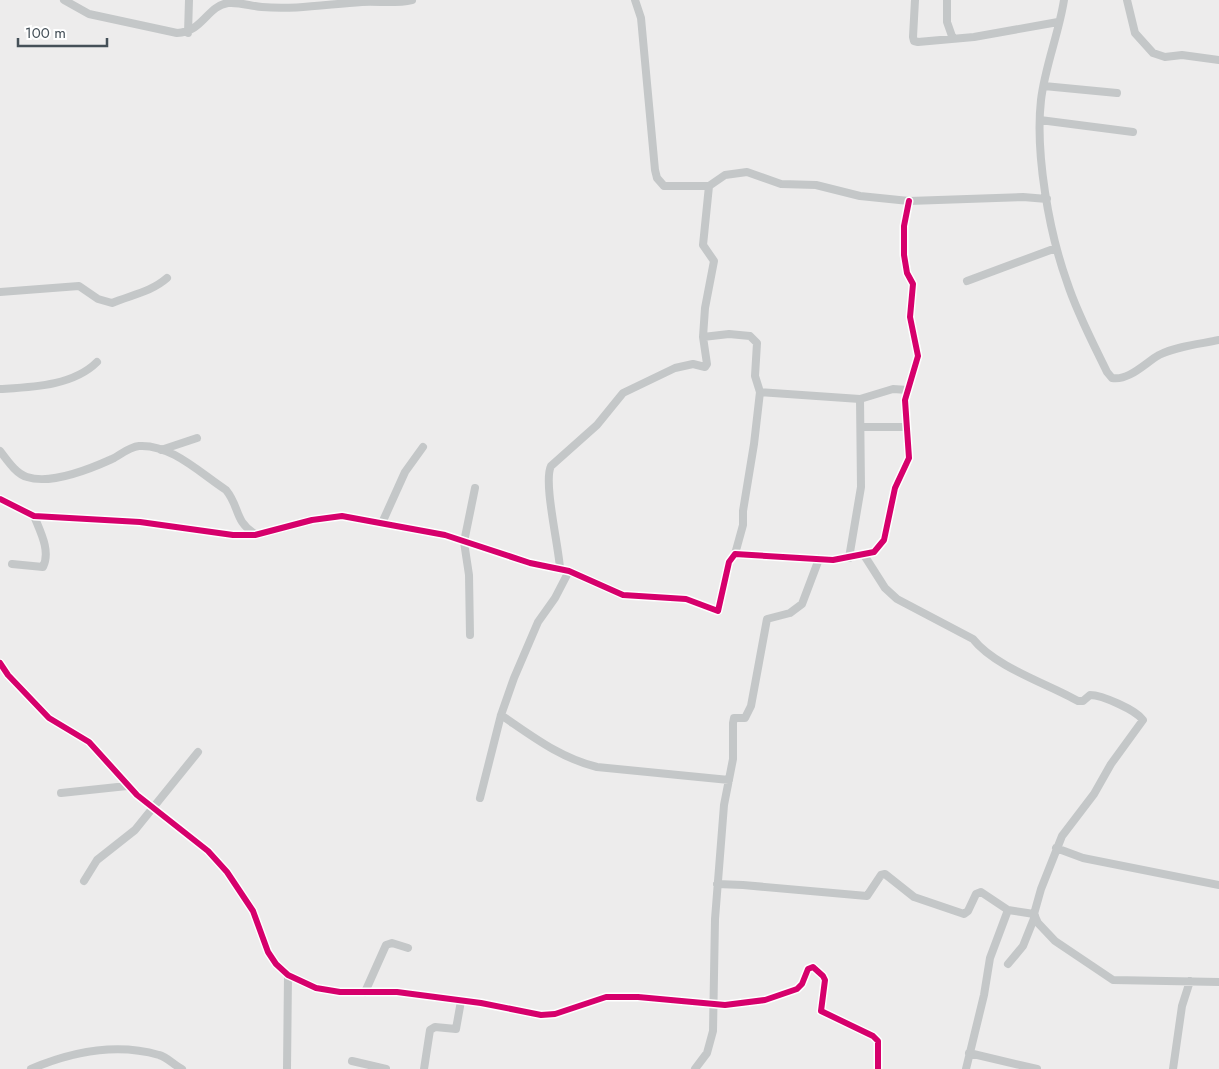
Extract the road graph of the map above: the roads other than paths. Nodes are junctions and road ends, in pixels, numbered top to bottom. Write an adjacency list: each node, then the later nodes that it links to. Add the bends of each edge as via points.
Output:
1 (64, 0): 11 (street, via 96,16 161,32)
2 (189, 0): 11 (street)
3 (412, 0): 9 (street)
4 (635, 0): 18 (street, via 640,11 656,178 671,188)
5 (914, 0): 12 (street, via 914,41)
6 (947, 0): 12 (street, via 947,22)
7 (1064, 0): 10 (street)
8 (1127, 0): 13 (street, via 1135,33 1153,53 1165,57 1182,55)
9 (369, 1): 11 (street, via 294,7 226,3)
10 (1058, 22): 12 (street); 14 (street)
11 (188, 33)
12 (953, 39)
13 (1219, 60)
14 (1044, 86): 15 (street); 16 (street)
15 (1117, 93)
16 (1040, 120): 17 (street); 19 (street)
17 (1133, 132)
18 (709, 186): 20 (street, via 725,175 747,172 785,184 816,185 860,196); 25 (street, via 702,245 714,261)
19 (1047, 199): 20 (street, via 1023,196); 21 (street)
20 (910, 201): 29 (street, via 904,226 904,255 913,284 910,317 918,356)
21 (1056, 248): 23 (street); 26 (street, via 1076,306 1112,378 1122,378 1162,354)
22 (167, 278): 24 (street, via 158,286 112,303 79,286)
23 (967, 280)
24 (0, 292)
25 (703, 337): 30 (street, via 729,334 755,339 755,376); 49 (street, via 705,367 693,364 676,368 623,393 597,426 548,471)
26 (1219, 340)
27 (98, 362): 28 (street, via 69,379 33,387)
28 (0, 389)
29 (908, 390): 31 (street, via 893,389); 33 (street)
30 (760, 392): 31 (street); 44 (street)
31 (860, 398): 32 (street)
32 (861, 427): 33 (street); 46 (street, via 861,487)
33 (906, 428): 45 (street, via 909,458 895,488 884,540 879,548)
34 (197, 438): 36 (street)
35 (423, 447): 41 (street, via 406,472)
36 (161, 450): 37 (street, via 131,447 113,459 77,474 32,478 22,474); 42 (street, via 185,461 226,490 243,527)
37 (0, 451)
38 (475, 488): 43 (street)
39 (0, 499): 40 (street)
40 (34, 516): 42 (street, via 112,520); 48 (street, via 45,547 44,563 38,568)
41 (382, 523): 42 (street, via 330,517); 43 (street, via 424,530)
42 (255, 535)
43 (464, 542): 49 (street, via 530,563); 50 (street, via 469,575)
44 (735, 554): 47 (street); 49 (street, via 729,562 718,611 686,599 623,595)
45 (864, 555): 46 (street); 59 (street, via 885,588 897,598 950,626 1021,673 1078,701 1094,695 1136,712 1143,720 1110,764 1094,794 1068,825)
46 (849, 558): 47 (street)
47 (819, 560): 54 (street, via 802,604 790,613 767,619 751,706 746,718 734,718)
48 (12, 564)
49 (565, 570): 52 (street, via 555,598 538,622)
50 (470, 635)
51 (0, 662): 55 (street, via 8,675 49,718 88,742)
52 (500, 716): 54 (street, via 540,743 597,768); 57 (street)
53 (198, 752): 58 (street)
54 (729, 780): 61 (street)
55 (127, 786): 56 (street); 58 (street)
56 (61, 793)
57 (480, 798)
58 (152, 808): 60 (street, via 127,839 93,863); 67 (street, via 208,851 226,872 253,911 268,952)
59 (1056, 848): 62 (street, via 1110,865); 64 (street)
60 (84, 881)
61 (717, 884): 63 (street, via 867,896 880,875 885,874 914,897 960,913 968,911 976,894 981,892); 72 (street)
62 (1219, 885)
63 (1008, 910): 64 (street); 73 (street, via 990,958)
64 (1034, 915): 66 (street, via 1023,946); 68 (street, via 1055,941 1113,980)
65 (408, 948): 70 (street, via 392,943 386,945)
66 (1008, 964)
67 (288, 976): 70 (street, via 326,990); 77 (street)
68 (1190, 980): 69 (street); 84 (street, via 1182,1006)
69 (1219, 982)
70 (365, 992): 71 (street, via 385,991)
71 (461, 1000): 72 (street, via 540,1015 555,1014 606,997); 79 (street, via 456,1029 435,1027 430,1030)
72 (714, 1004): 80 (street, via 710,1045); 81 (street, via 765,1000 796,989 802,984 808,969 813,967 824,980 821,1011 878,1041)
73 (970, 1053): 82 (street); 83 (street)
74 (352, 1061): 78 (street)
75 (31, 1069): 76 (street, via 76,1054 115,1049 158,1054)
76 (182, 1069)
77 (287, 1069)
78 (386, 1069)
79 (424, 1069)
80 (695, 1069)
81 (878, 1069)
82 (966, 1069)
83 (1037, 1069)
84 (1173, 1069)

